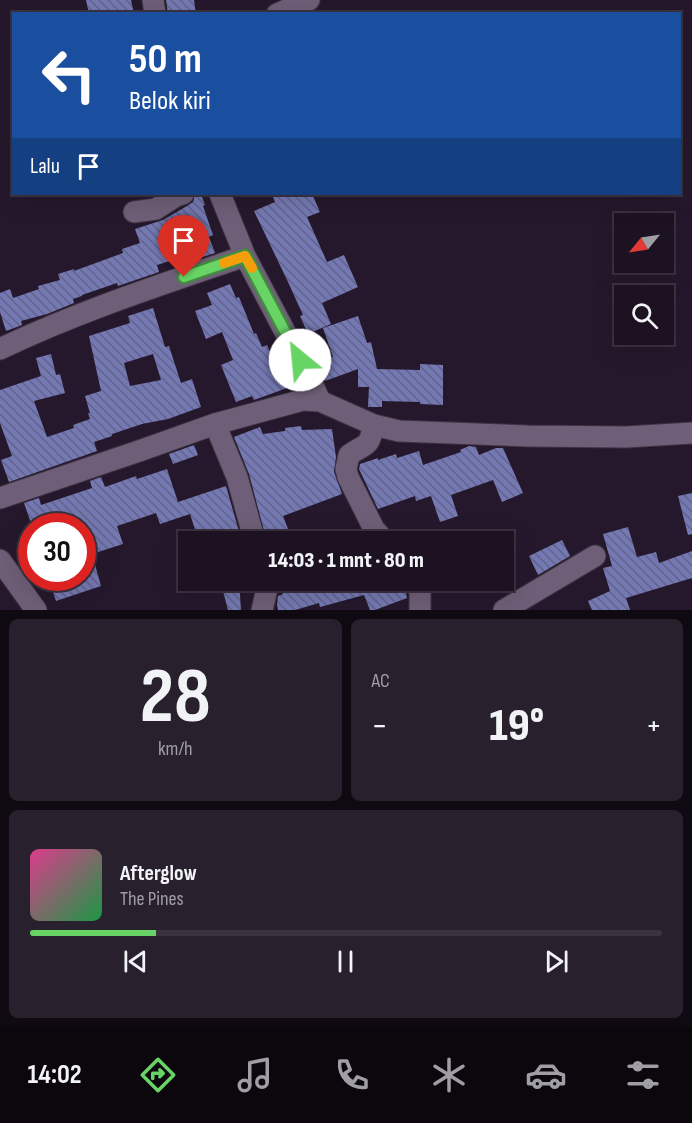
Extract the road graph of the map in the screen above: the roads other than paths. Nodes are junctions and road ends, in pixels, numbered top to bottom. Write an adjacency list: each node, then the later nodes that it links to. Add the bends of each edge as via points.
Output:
1 (309, 0): 2 (street)
2 (282, 12)
3 (180, 195): 5 (street, via 156,209)
4 (220, 195): 6 (street)
5 (134, 212)
6 (245, 256): 7 (street, via 113,302); 8 (street)
7 (0, 349)
8 (320, 401): 9 (street, via 303,400); 10 (street)
9 (215, 423): 12 (street); 13 (street, via 237,477)
10 (374, 425): 11 (street, via 399,430 528,436); 14 (street, via 370,441 349,455 346,469)
11 (692, 433)
12 (1, 495)
13 (252, 531)
14 (376, 531)
15 (595, 556): 22 (street)
16 (0, 560): 19 (street)
17 (266, 591): 20 (street)
18 (420, 591): 21 (street)
19 (36, 610)
20 (262, 610)
21 (420, 610)
22 (504, 610)

